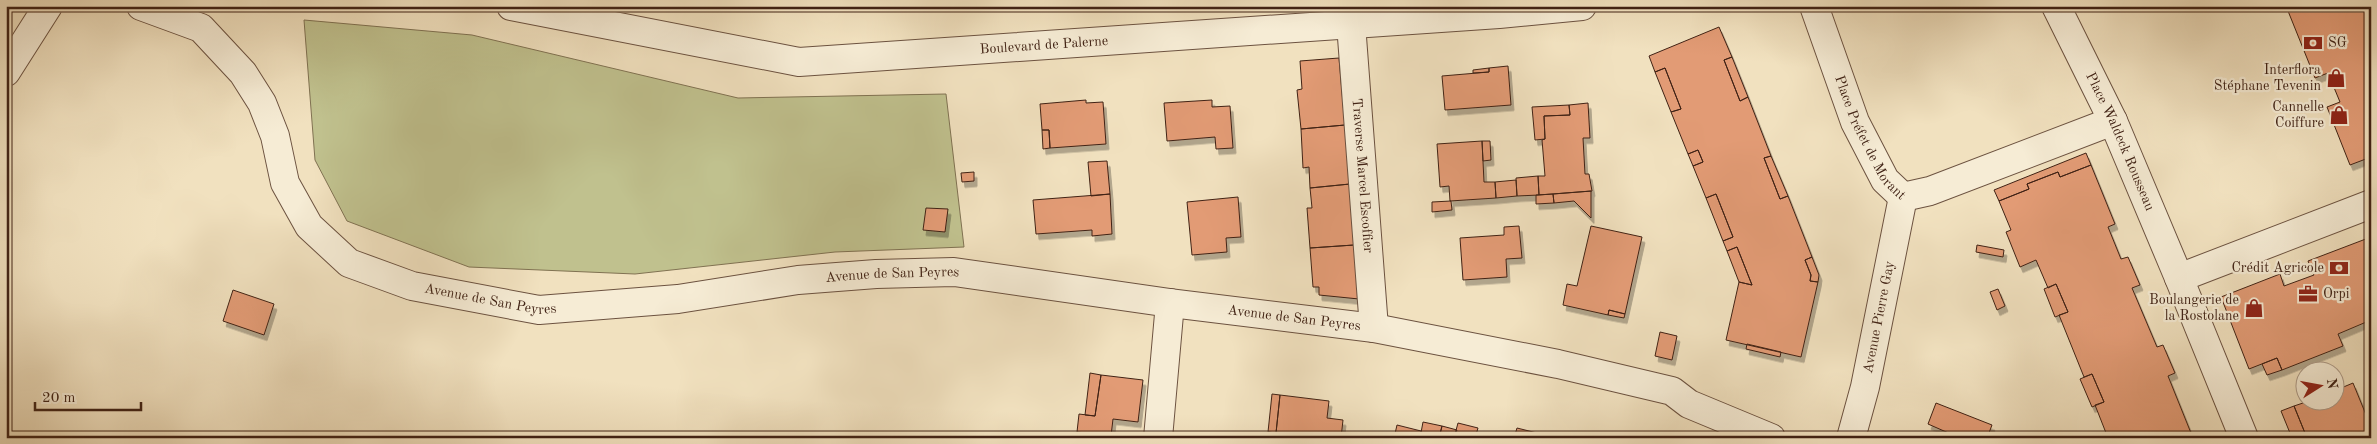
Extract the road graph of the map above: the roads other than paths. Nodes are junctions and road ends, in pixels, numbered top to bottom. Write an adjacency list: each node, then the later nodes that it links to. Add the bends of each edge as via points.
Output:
1 (48, 6): 8 (street)
2 (141, 6): 13 (street, Avenue de San Peyres, via 201,28 243,73 262,103 275,136 285,183 309,226 349,263 412,286 539,310 678,299 798,280 954,272)
3 (511, 6): 7 (street, Boulevard de Palerne, via 800,62)
4 (1582, 6): 7 (street, Boulevard de Palerne)
5 (1814, 6): 10 (street, Place Préfet de Morant, via 1855,122 1885,180)
6 (2056, 6): 9 (street, Place Waldeck Rousseau)
7 (1351, 24): 14 (street, Traverse Marcel Escoffier)
8 (6, 72)
9 (2113, 121): 10 (street, Place Préfet de Morant, via 1930,191); 12 (street, Place Waldeck Rousseau)
10 (1903, 197): 17 (street, Avenue Pierre Gay, via 1865,387)
11 (2371, 204): 12 (street)
12 (2179, 278): 18 (street, Place Waldeck Rousseau)
13 (1170, 303): 14 (street, Avenue de San Peyres); 16 (street)
14 (1374, 328): 15 (street, Avenue de San Peyres, via 1558,364 1672,391 1689,404)
15 (1767, 437)
16 (1158, 438)
17 (1851, 438)
18 (2244, 438)

